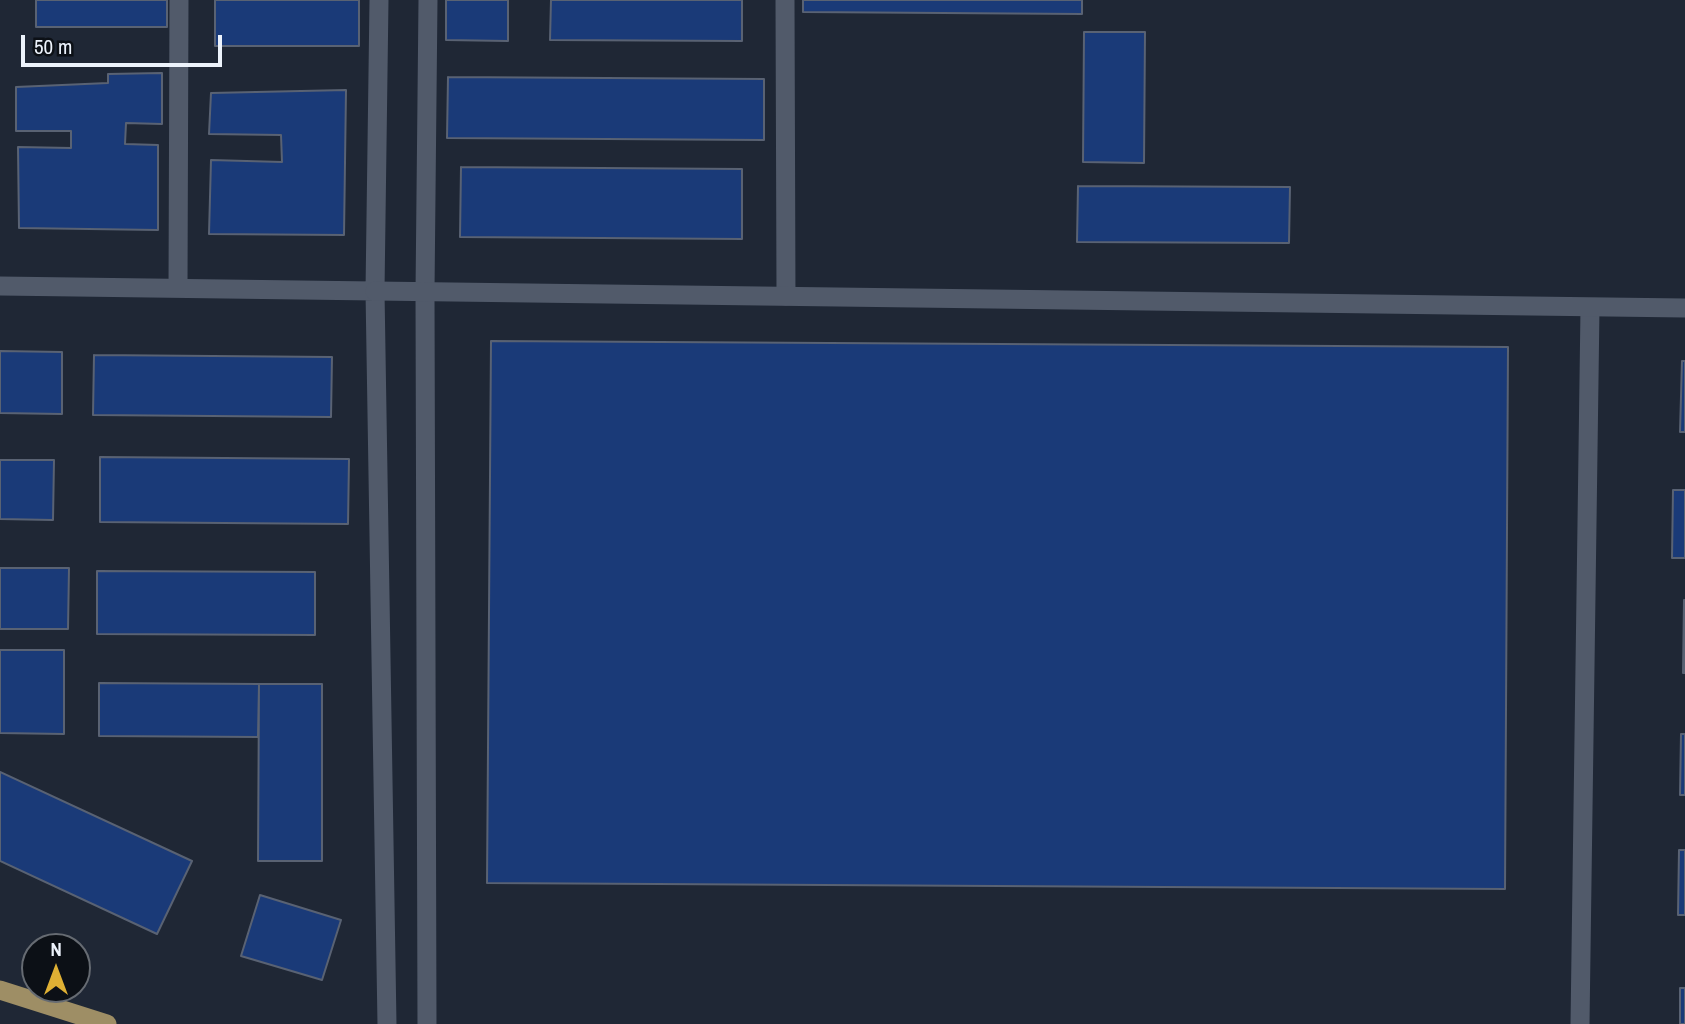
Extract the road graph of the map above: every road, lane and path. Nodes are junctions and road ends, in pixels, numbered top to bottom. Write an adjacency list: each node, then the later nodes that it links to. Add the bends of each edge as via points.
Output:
1 (179, 0): 6 (street)
2 (379, 0): 7 (street)
3 (428, 0): 8 (street)
4 (785, 0): 9 (street)
5 (0, 285): 6 (street)
6 (178, 288): 7 (street)
7 (375, 291): 8 (street); 14 (street)
8 (425, 292): 9 (street); 15 (street)
9 (786, 296): 10 (street)
10 (1590, 307): 11 (street); 16 (street)
11 (1685, 308)
12 (0, 990): 13 (main road)
13 (107, 1024)
14 (387, 1024)
15 (427, 1024)
16 (1580, 1024)

